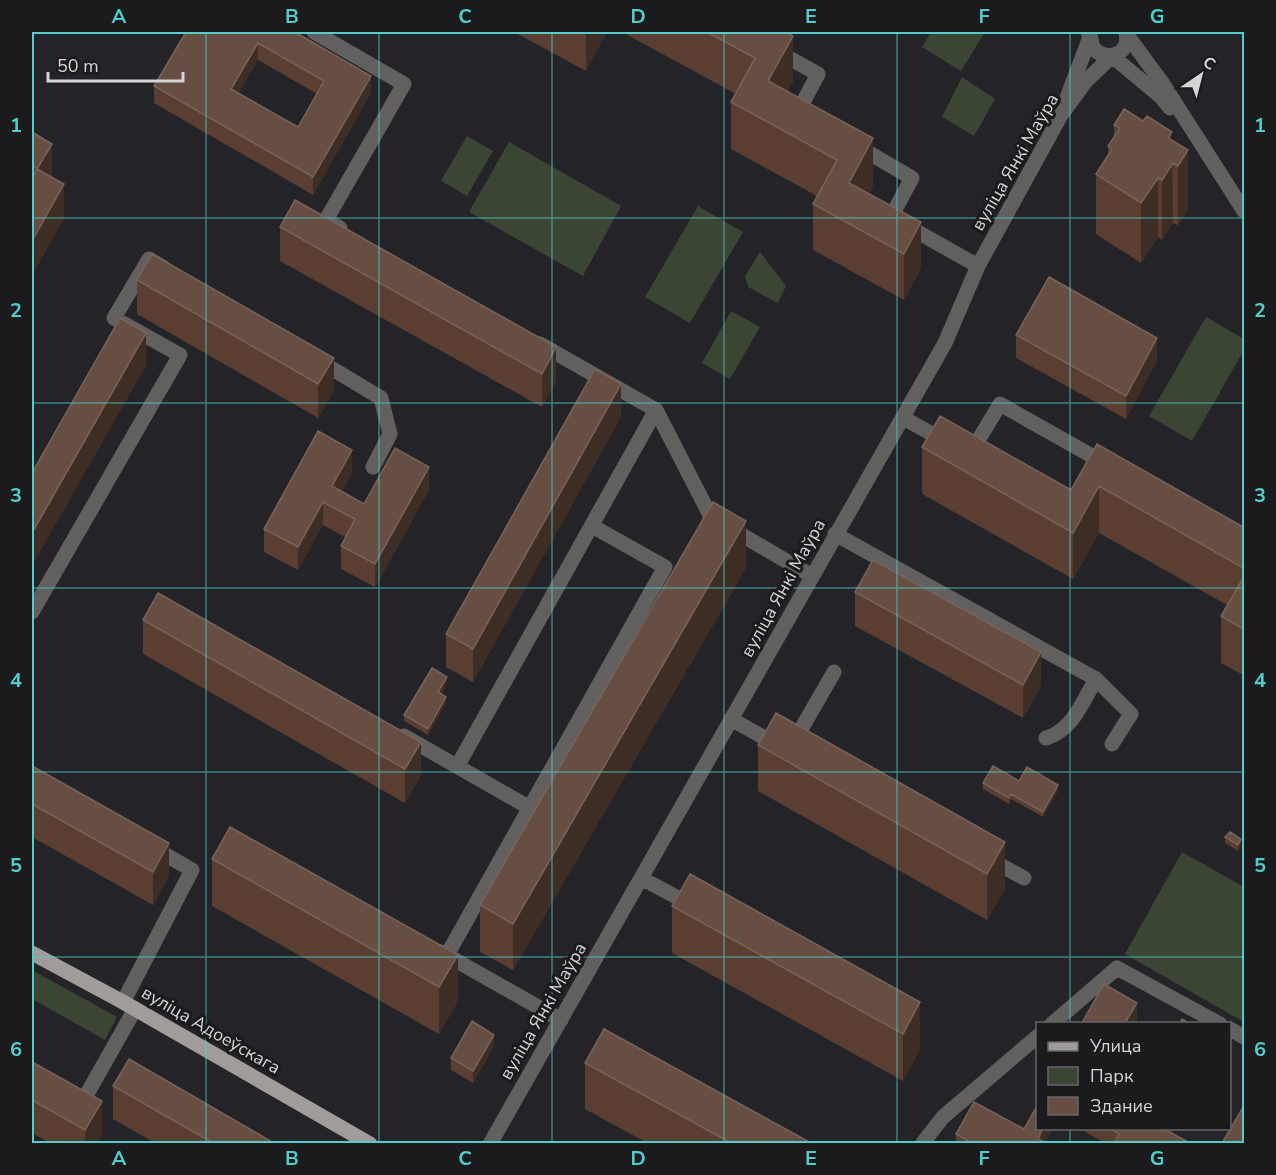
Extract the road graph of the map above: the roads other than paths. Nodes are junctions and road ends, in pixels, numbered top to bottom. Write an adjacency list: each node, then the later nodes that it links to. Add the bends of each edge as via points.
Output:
1 (314, 32): 11 (street, via 404,84 326,220)
2 (741, 32): 7 (street, via 818,74 798,112)
3 (1090, 33): 5 (street, via 1097,53); 6 (street)
4 (1126, 33): 5 (street, вуліца Янкі Маўра, via 1125,47); 9 (street)
5 (1112, 56): 6 (street, вуліца Янкі Маўра, via 1086,81); 9 (street, via 1160,96)
6 (1061, 115): 12 (street, вуліца Янкі Маўра)
7 (819, 124)
8 (839, 136): 12 (street, via 912,178 891,217)
9 (1204, 150): 10 (street)
10 (1245, 211)
11 (356, 238)
12 (978, 266): 17 (street, вуліца Янкі Маўра, via 945,343)
13 (180, 278): 23 (street, via 149,259 114,318 180,355)
14 (531, 338): 16 (street)
15 (301, 350): 18 (street, via 381,398 390,434)
16 (656, 410): 20 (street); 22 (street, via 711,517)
17 (903, 418): 19 (street, via 974,457 1000,404 1095,464); 21 (street, вуліца Янкі Маўра)
18 (373, 467)
19 (1119, 471)
20 (592, 526): 30 (street); 31 (street, via 665,567)
21 (835, 534): 22 (street, вуліца Янкі Маўра); 25 (street)
22 (812, 576): 26 (street, вуліца Янкі Маўра)
23 (32, 612)
24 (834, 672): 26 (street, via 793,754)
25 (1096, 679): 28 (street, via 1069,724 1058,735); 29 (street, via 1131,714)
26 (731, 719): 34 (street, вуліца Янкі Маўра)
27 (387, 726): 30 (street)
28 (1046, 738)
29 (1112, 744)
30 (458, 765): 31 (street)
31 (530, 808): 39 (street)
32 (142, 842): 40 (street, via 192,870)
33 (973, 850): 35 (street)
34 (641, 878): 36 (street); 41 (street, вуліца Янкі Маўра)
35 (1024, 878)
36 (704, 912)
37 (427, 944): 39 (street)
38 (32, 953): 40 (main road, вуліца Адоеўскага)
39 (447, 955): 41 (street)
40 (129, 1006): 47 (street, via 83,1101); 48 (main road, вуліца Адоеўскага)
41 (561, 1020): 49 (street, вуліца Янкі Маўра)
42 (1054, 1022): 43 (street, via 1117,968)
43 (1218, 1022)
44 (1231, 1030): 45 (street)
45 (1245, 1037)
46 (1036, 1038): 50 (street, via 943,1117)
47 (62, 1089)
48 (370, 1143)
49 (490, 1143)
50 (922, 1143)

